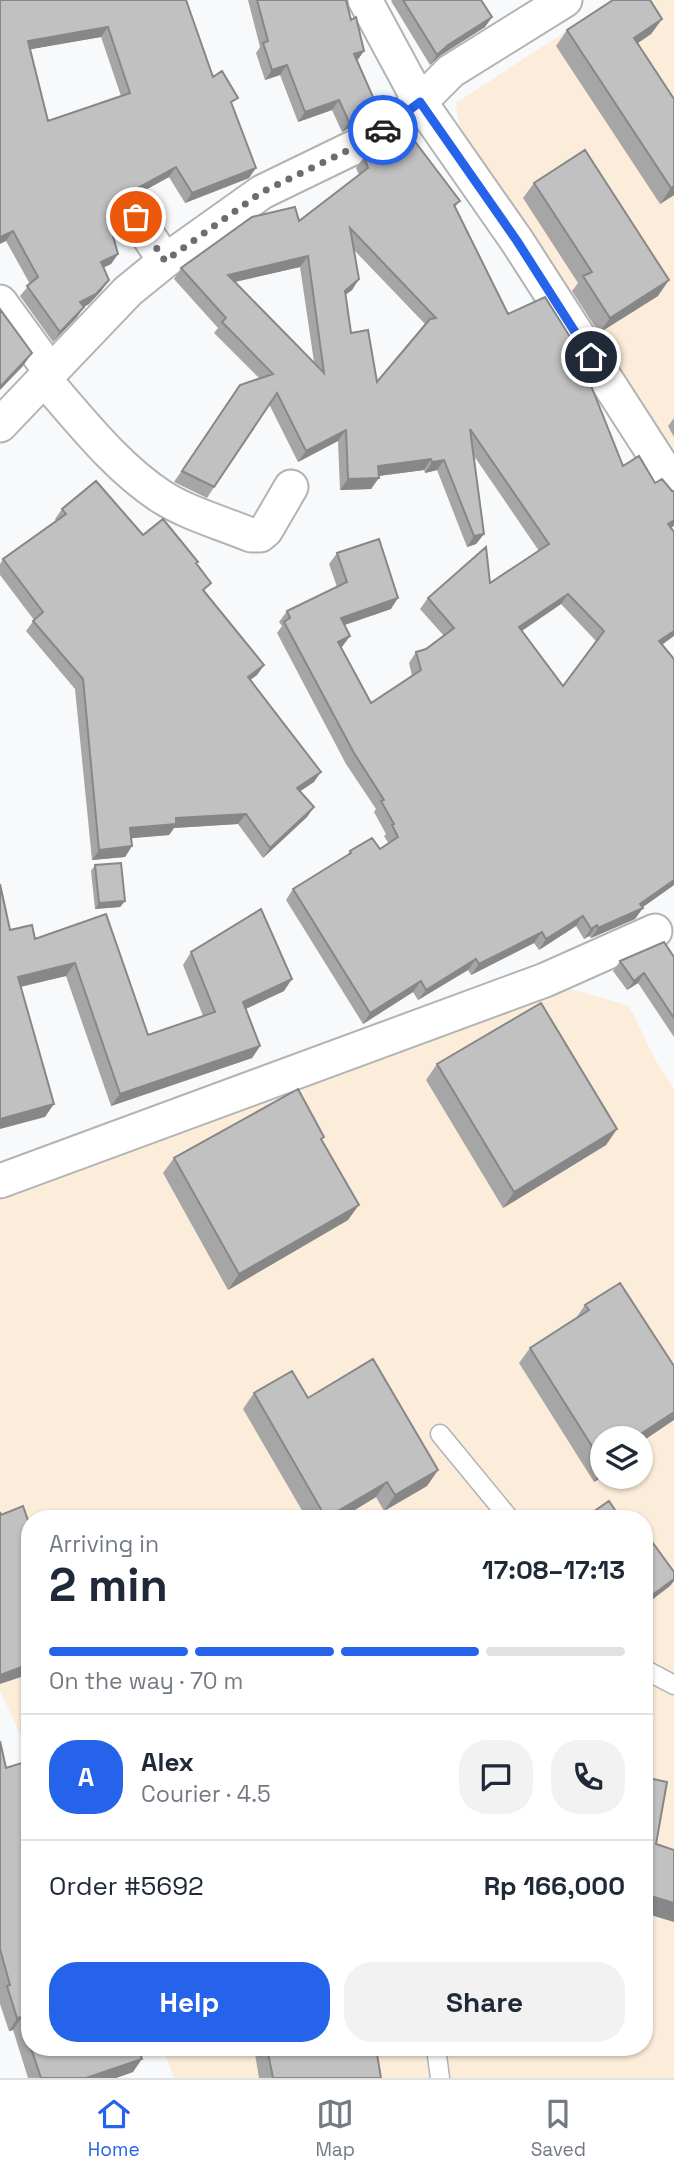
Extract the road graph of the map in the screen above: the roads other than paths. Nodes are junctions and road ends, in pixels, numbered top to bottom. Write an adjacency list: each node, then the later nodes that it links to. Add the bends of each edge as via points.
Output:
1 (365, 0): 3 (street)
2 (565, 0): 3 (street, via 451,71)
3 (420, 102): 5 (street, via 361,144 262,192); 9 (street, via 517,241)
4 (136, 217): 5 (street)
5 (165, 261): 7 (street, via 128,291)
6 (0, 302): 7 (street)
7 (48, 375): 8 (street); 10 (street, via 101,443 162,497 183,508 260,535)
8 (0, 425)
9 (674, 485)
10 (291, 487)
11 (655, 931): 12 (street, via 545,980)
12 (0, 1181)
13 (440, 1434): 14 (lane)
14 (503, 1510)
15 (653, 1674): 16 (lane)
16 (674, 1685)
17 (437, 2056): 18 (lane)
18 (440, 2078)

